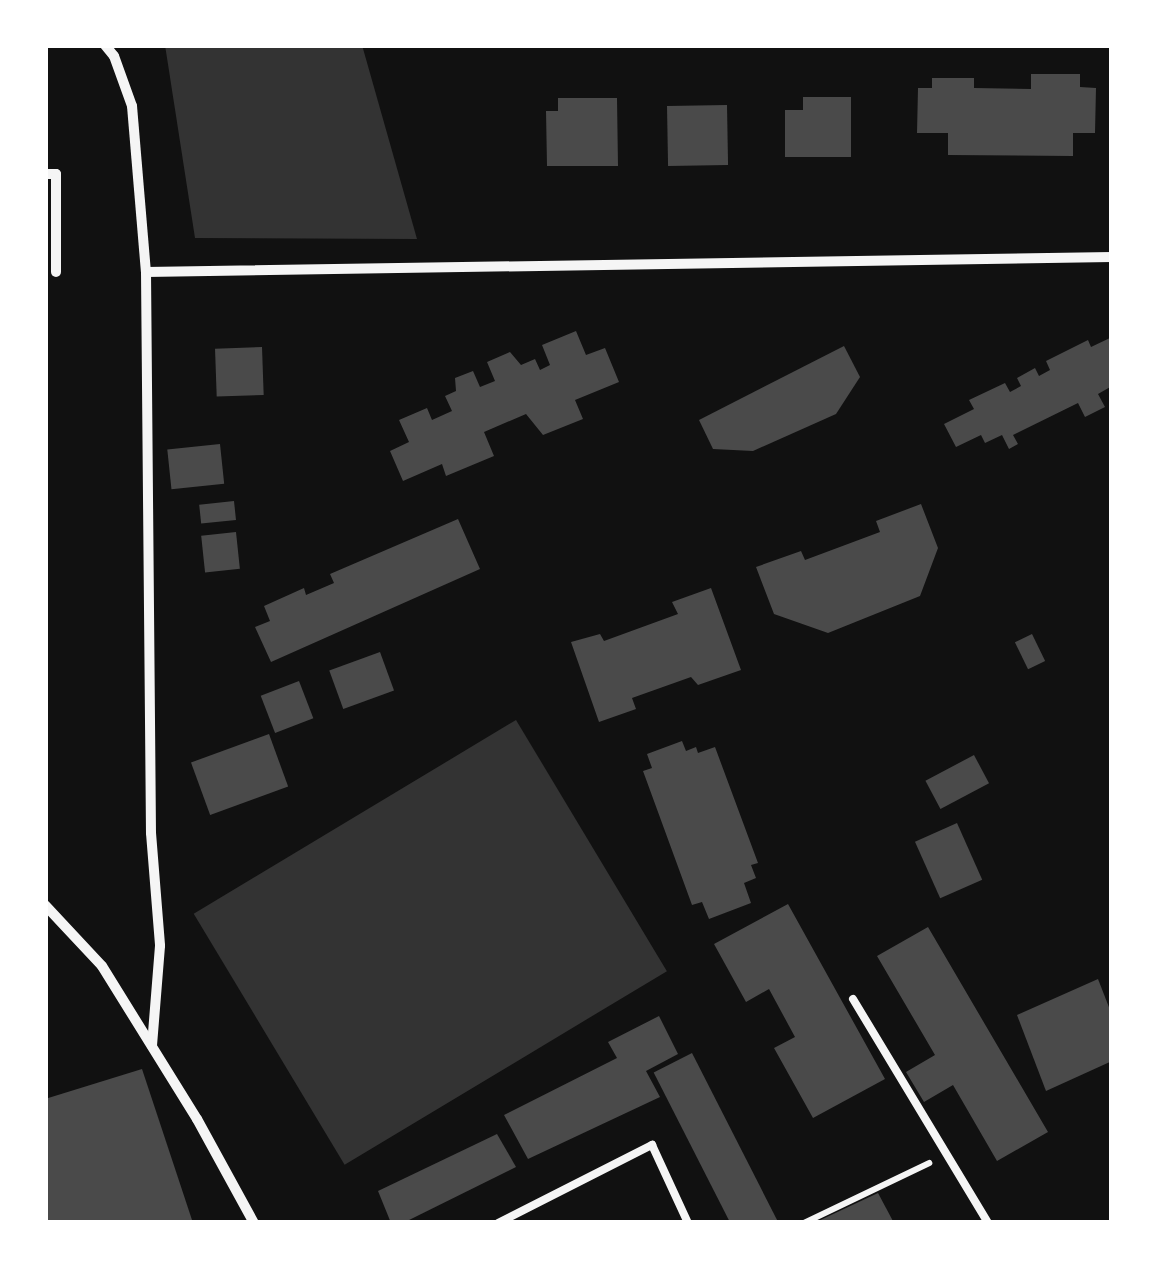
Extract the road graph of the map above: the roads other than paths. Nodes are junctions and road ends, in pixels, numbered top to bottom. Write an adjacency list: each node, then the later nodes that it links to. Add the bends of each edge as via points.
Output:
1 (105, 45): 5 (street, via 132,106)
2 (45, 174): 4 (street, via 56,174)
3 (1112, 257): 5 (street)
4 (56, 272)
5 (146, 272): 8 (street, via 151,833 160,946)
6 (45, 905): 8 (street, via 102,966)
7 (853, 999): 12 (lane)
8 (152, 1046): 9 (street)
9 (254, 1223)
10 (498, 1223): 11 (lane, via 652,1146)
11 (688, 1223)
12 (988, 1223)

